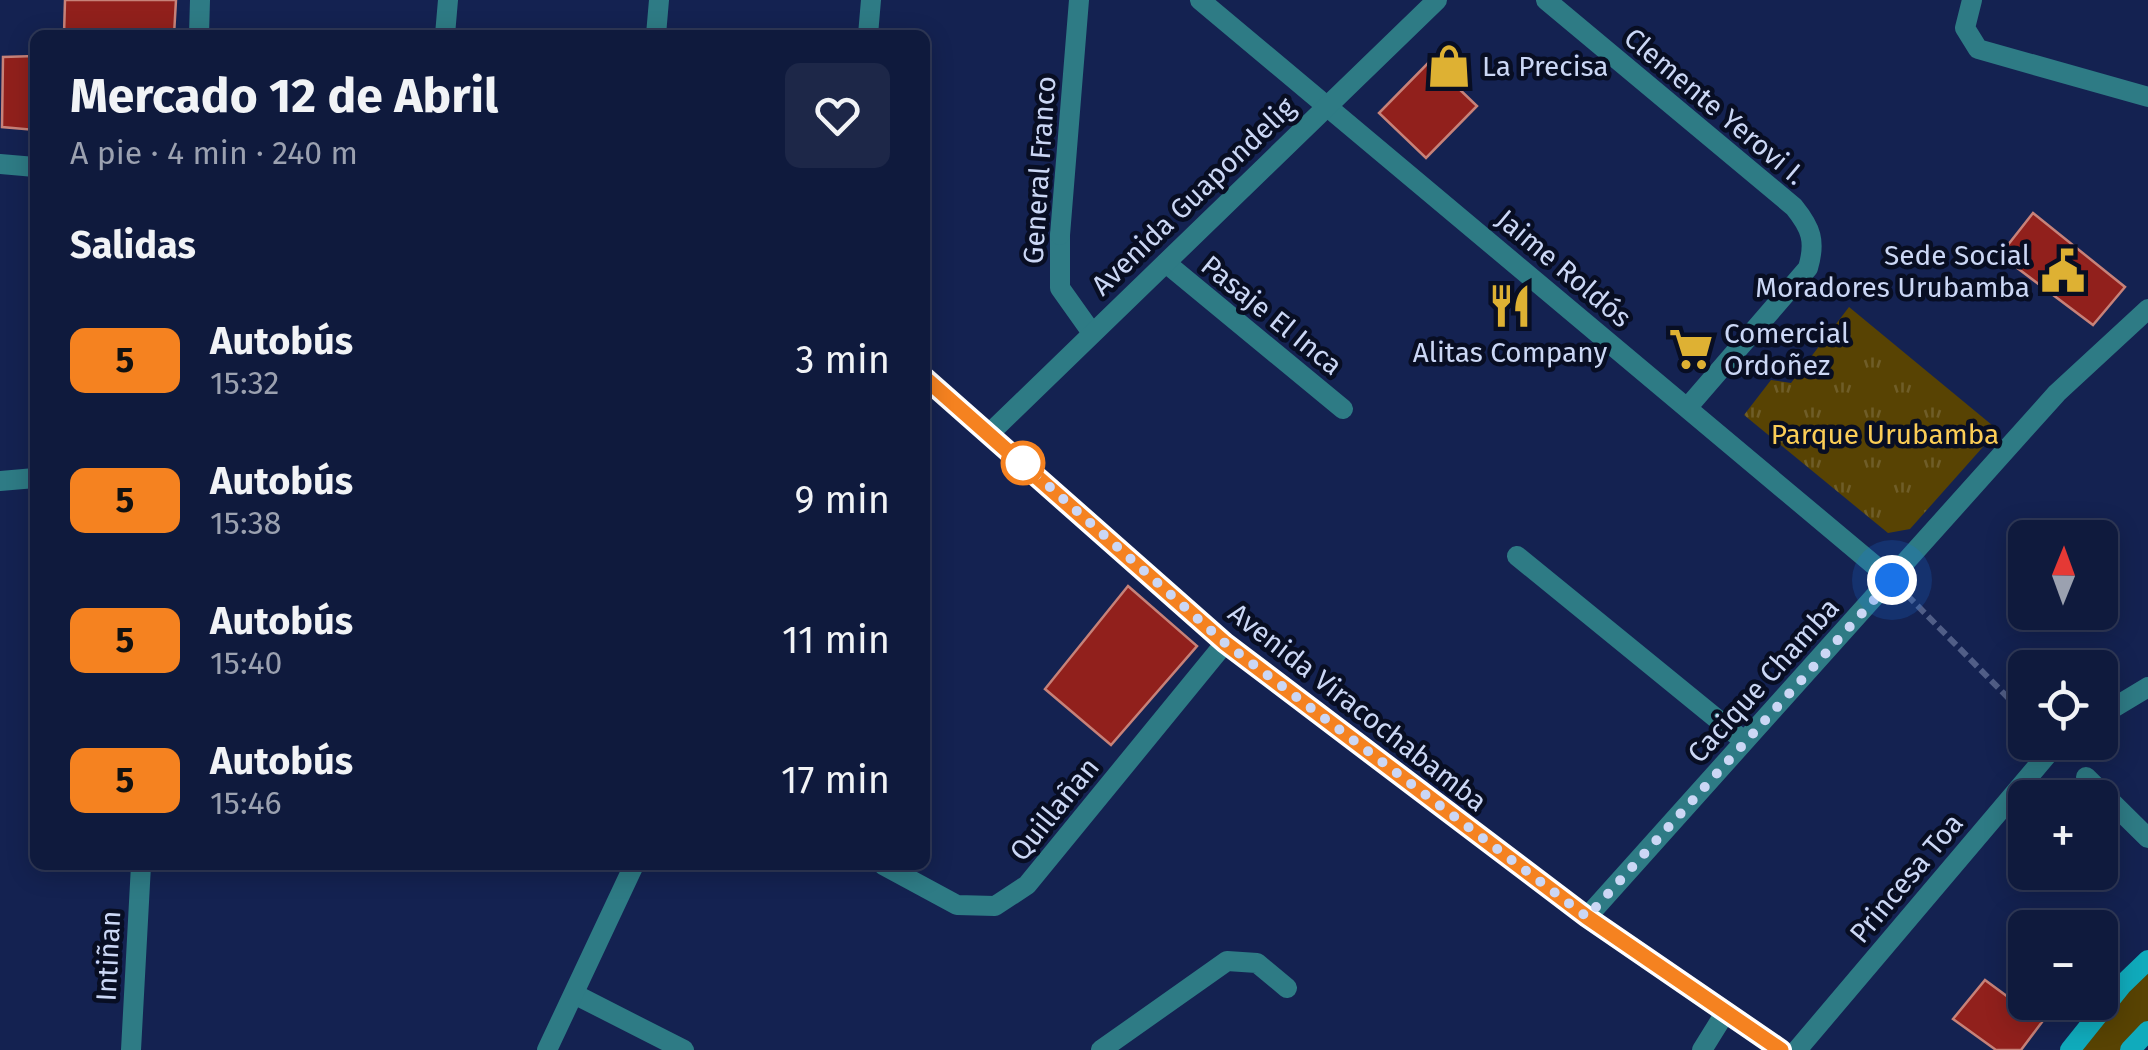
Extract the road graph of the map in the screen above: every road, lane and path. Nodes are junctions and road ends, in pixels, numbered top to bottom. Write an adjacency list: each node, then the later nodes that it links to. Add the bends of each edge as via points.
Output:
1 (200, 0): 10 (street)
2 (448, 0): 11 (street)
3 (659, 0): 12 (street)
4 (870, 0): 13 (street)
5 (1078, 0): 20 (street, General Franco, via 1060,288)
6 (1200, 0): 15 (street, Jaime Roldós)
7 (1437, 0): 15 (street, Avenida Guapondelig)
8 (1546, 0): 22 (street, Clemente Yerovi I., via 1810,226 1808,268)
9 (1972, 0): 14 (street, via 1965,28 1978,49)
10 (199, 30)
11 (445, 30)
12 (656, 30)
13 (868, 30)
14 (2148, 97)
15 (1327, 104): 18 (street, Avenida Guapondelig); 22 (street, Jaime Roldós)
16 (0, 164): 17 (street)
17 (30, 167)
18 (1166, 263): 20 (street, Avenida Guapondelig); 23 (street, Pasaje El Inca)
19 (2148, 309): 28 (street, Cacique Chamba, via 2057,393)
20 (1092, 333): 24 (street, Avenida Guapondelig)
21 (930, 382): 24 (street, Avenida Viracochabamba)
22 (1687, 408): 28 (street, Jaime Roldós)
23 (1343, 409)
24 (990, 433): 29 (street, Avenida Viracochabamba)
25 (30, 479): 26 (street)
26 (0, 482)
27 (1516, 556): 33 (street)
28 (1892, 580): 31 (path); 33 (street, Cacique Chamba)
29 (1225, 643): 39 (street, Quillañan, via 1028,885 995,906 957,904); 40 (street, Avenida Viracochabamba)
30 (2148, 687): 32 (street)
31 (2008, 697)
32 (2118, 705)
33 (1744, 741): 40 (street, Cacique Chamba)
34 (2043, 760): 52 (street, Princesa Toa)
35 (2086, 778): 36 (street)
36 (2148, 838)
37 (140, 870): 46 (street, Intiñan)
38 (632, 870): 43 (street)
39 (892, 870)
40 (1587, 917): 44 (street, Avenida Viracochabamba)
41 (2148, 960): 53 (main road)
42 (1287, 988): 49 (street, via 1257,963 1228,960)
43 (574, 994): 47 (street); 48 (street)
44 (1724, 1014): 50 (street); 51 (street, Avenida Viracochabamba)
45 (2148, 1030): 54 (main road)
46 (130, 1050)
47 (547, 1050)
48 (684, 1050)
49 (1101, 1050)
50 (1702, 1050)
51 (1781, 1050)
52 (1797, 1050)
53 (2070, 1050)
54 (2130, 1050)

